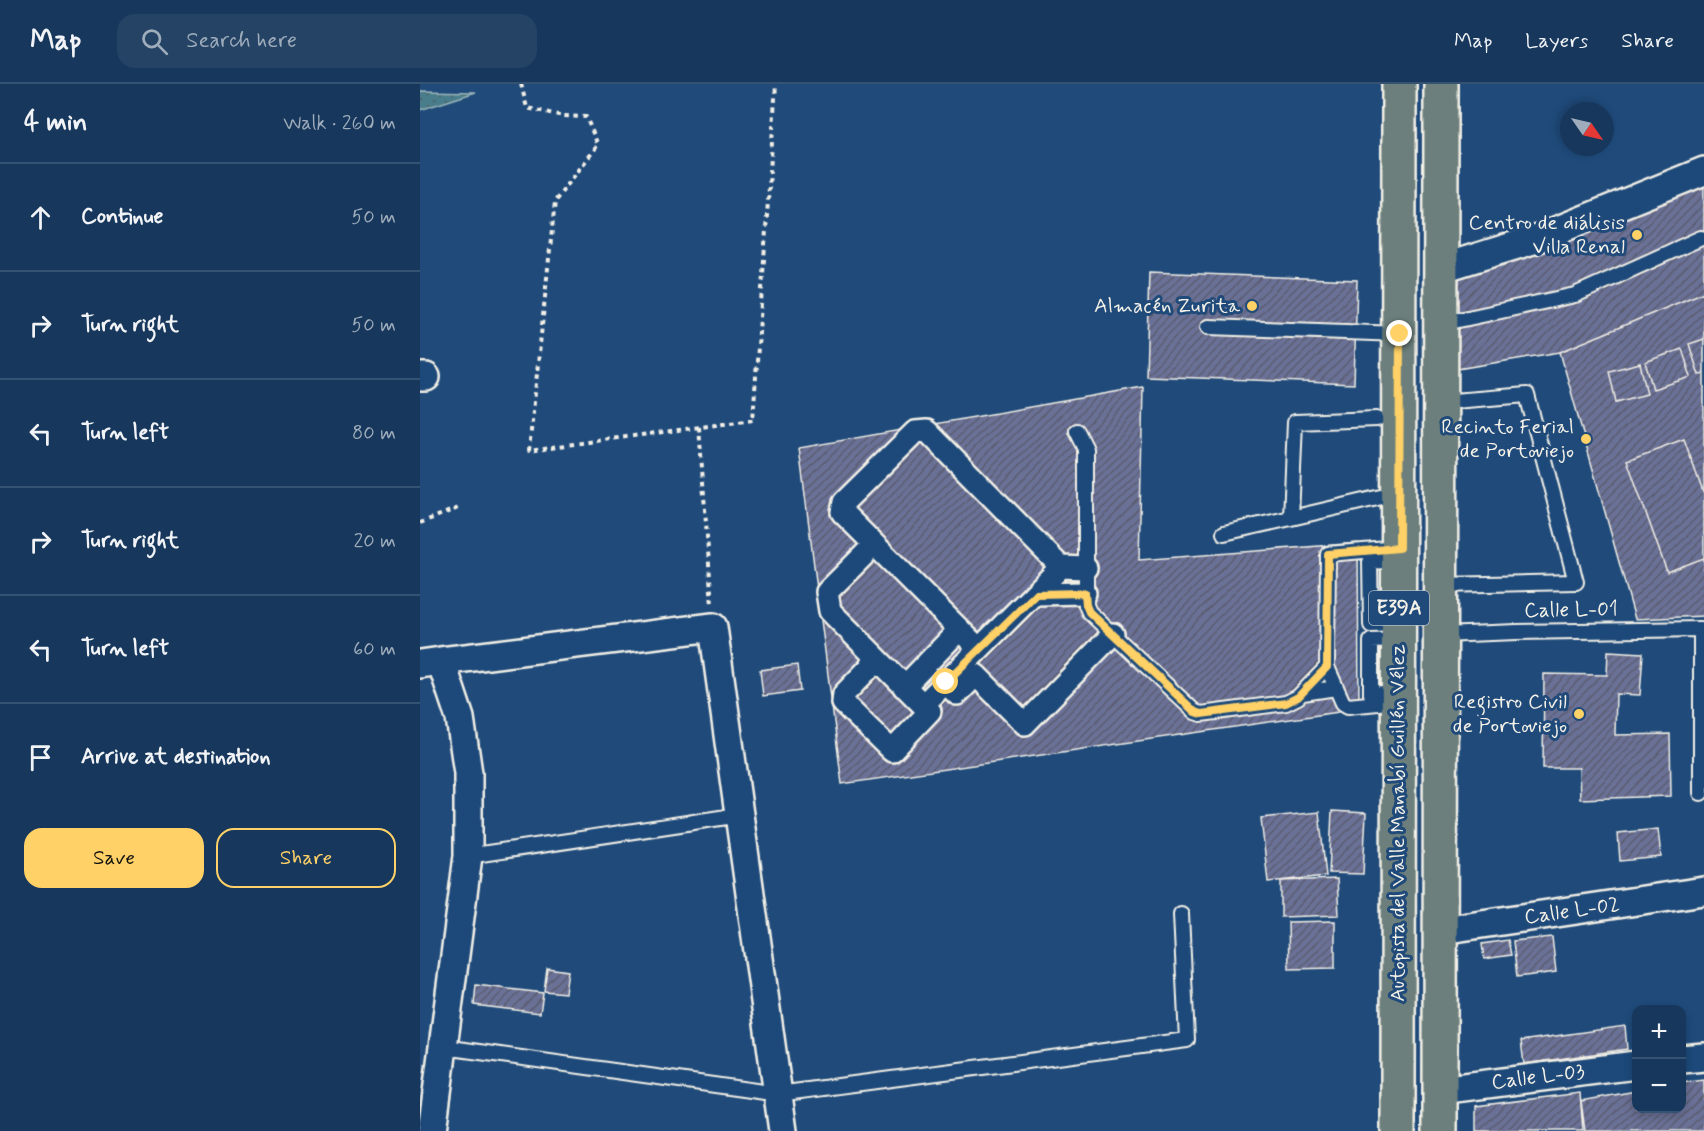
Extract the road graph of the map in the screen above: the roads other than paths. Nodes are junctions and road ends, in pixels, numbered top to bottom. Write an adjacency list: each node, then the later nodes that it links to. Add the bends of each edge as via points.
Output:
1 (1400, 84): 8 (main road, Autopista del Valle Manabí Guillén Vélez / E39A)
2 (1441, 84): 5 (main road, Autopista del Valle Manabí Guillén Vélez / E39A)
3 (1704, 171): 5 (street, via 1533,240)
4 (1701, 238): 6 (lane, via 1575,295)
5 (1439, 269): 6 (main road, Autopista del Valle Manabí Guillén Vélez / E39A)
6 (1440, 324): 9 (main road, Autopista del Valle Manabí Guillén Vélez / E39A)
7 (1208, 327): 8 (lane)
8 (1400, 334): 12 (main road, Autopista del Valle Manabí Guillén Vélez / E39A)
9 (1441, 402): 19 (main road, Autopista del Valle Manabí Guillén Vélez / E39A); 19 (lane, via 1527,394 1576,582)
10 (1377, 419): 13 (lane, via 1295,422)
11 (1077, 431): 18 (lane, via 1086,449)
12 (1399, 493): 13 (lane); 16 (main road, Autopista del Valle Manabí Guillén Vélez / E39A)
13 (1291, 518): 14 (lane)
14 (1224, 533)
15 (874, 545): 17 (street, via 842,512 844,502 915,432 927,432); 22 (street); 26 (street, via 827,592 830,611)
16 (1399, 554): 28 (lane, via 1328,554); 33 (main road, Autopista del Valle Manabí Guillén Vélez / E39A)
17 (1061, 567): 18 (street); 21 (street)
18 (1086, 568): 20 (lane)
19 (1441, 585): 24 (main road, Autopista del Valle Manabí Guillén Vélez / E39A)
20 (1085, 593): 21 (street); 23 (lane, via 1089,612)
21 (1036, 594): 25 (street)
22 (959, 630): 25 (street); 30 (street)
23 (1113, 634): 29 (street, via 1025,724 976,675 957,694); 32 (lane, via 1201,714 1292,702)
24 (1441, 635): 35 (lane, Calle L-01, via 1701,629); 40 (main road, Autopista del Valle Manabí Guillén Vélez / E39A)
25 (978, 649): 29 (street)
26 (877, 660): 30 (street); 34 (street, via 844,694 843,703 892,751 930,711)
27 (430, 662): 36 (street, via 713,627); 37 (street, via 460,718 468,773)
28 (1327, 667): 31 (lane); 32 (lane)
29 (946, 682): 34 (street)
30 (904, 687): 34 (street)
31 (1336, 688): 32 (lane); 33 (lane, via 1343,704 1348,706)
32 (1303, 693)
33 (1398, 697): 49 (main road, Autopista del Valle Manabí Guillén Vélez / E39A)
34 (923, 705)
35 (1701, 793)
36 (740, 815): 37 (lane); 46 (street)
37 (468, 856): 41 (street)
38 (1704, 891): 40 (street, Calle L-02)
39 (1181, 914): 46 (lane, via 1187,1040)
40 (1441, 930): 45 (main road, Autopista del Valle Manabí Guillén Vélez / E39A)
41 (444, 1047): 46 (lane); 47 (street)
42 (1704, 1057): 43 (street)
43 (1686, 1059)
44 (1632, 1066): 45 (street, Calle L-03)
45 (1440, 1090): 50 (main road, Autopista del Valle Manabí Guillén Vélez / E39A)
46 (778, 1094): 48 (street)
47 (432, 1131)
48 (783, 1131)
49 (1398, 1131)
50 (1440, 1131)

